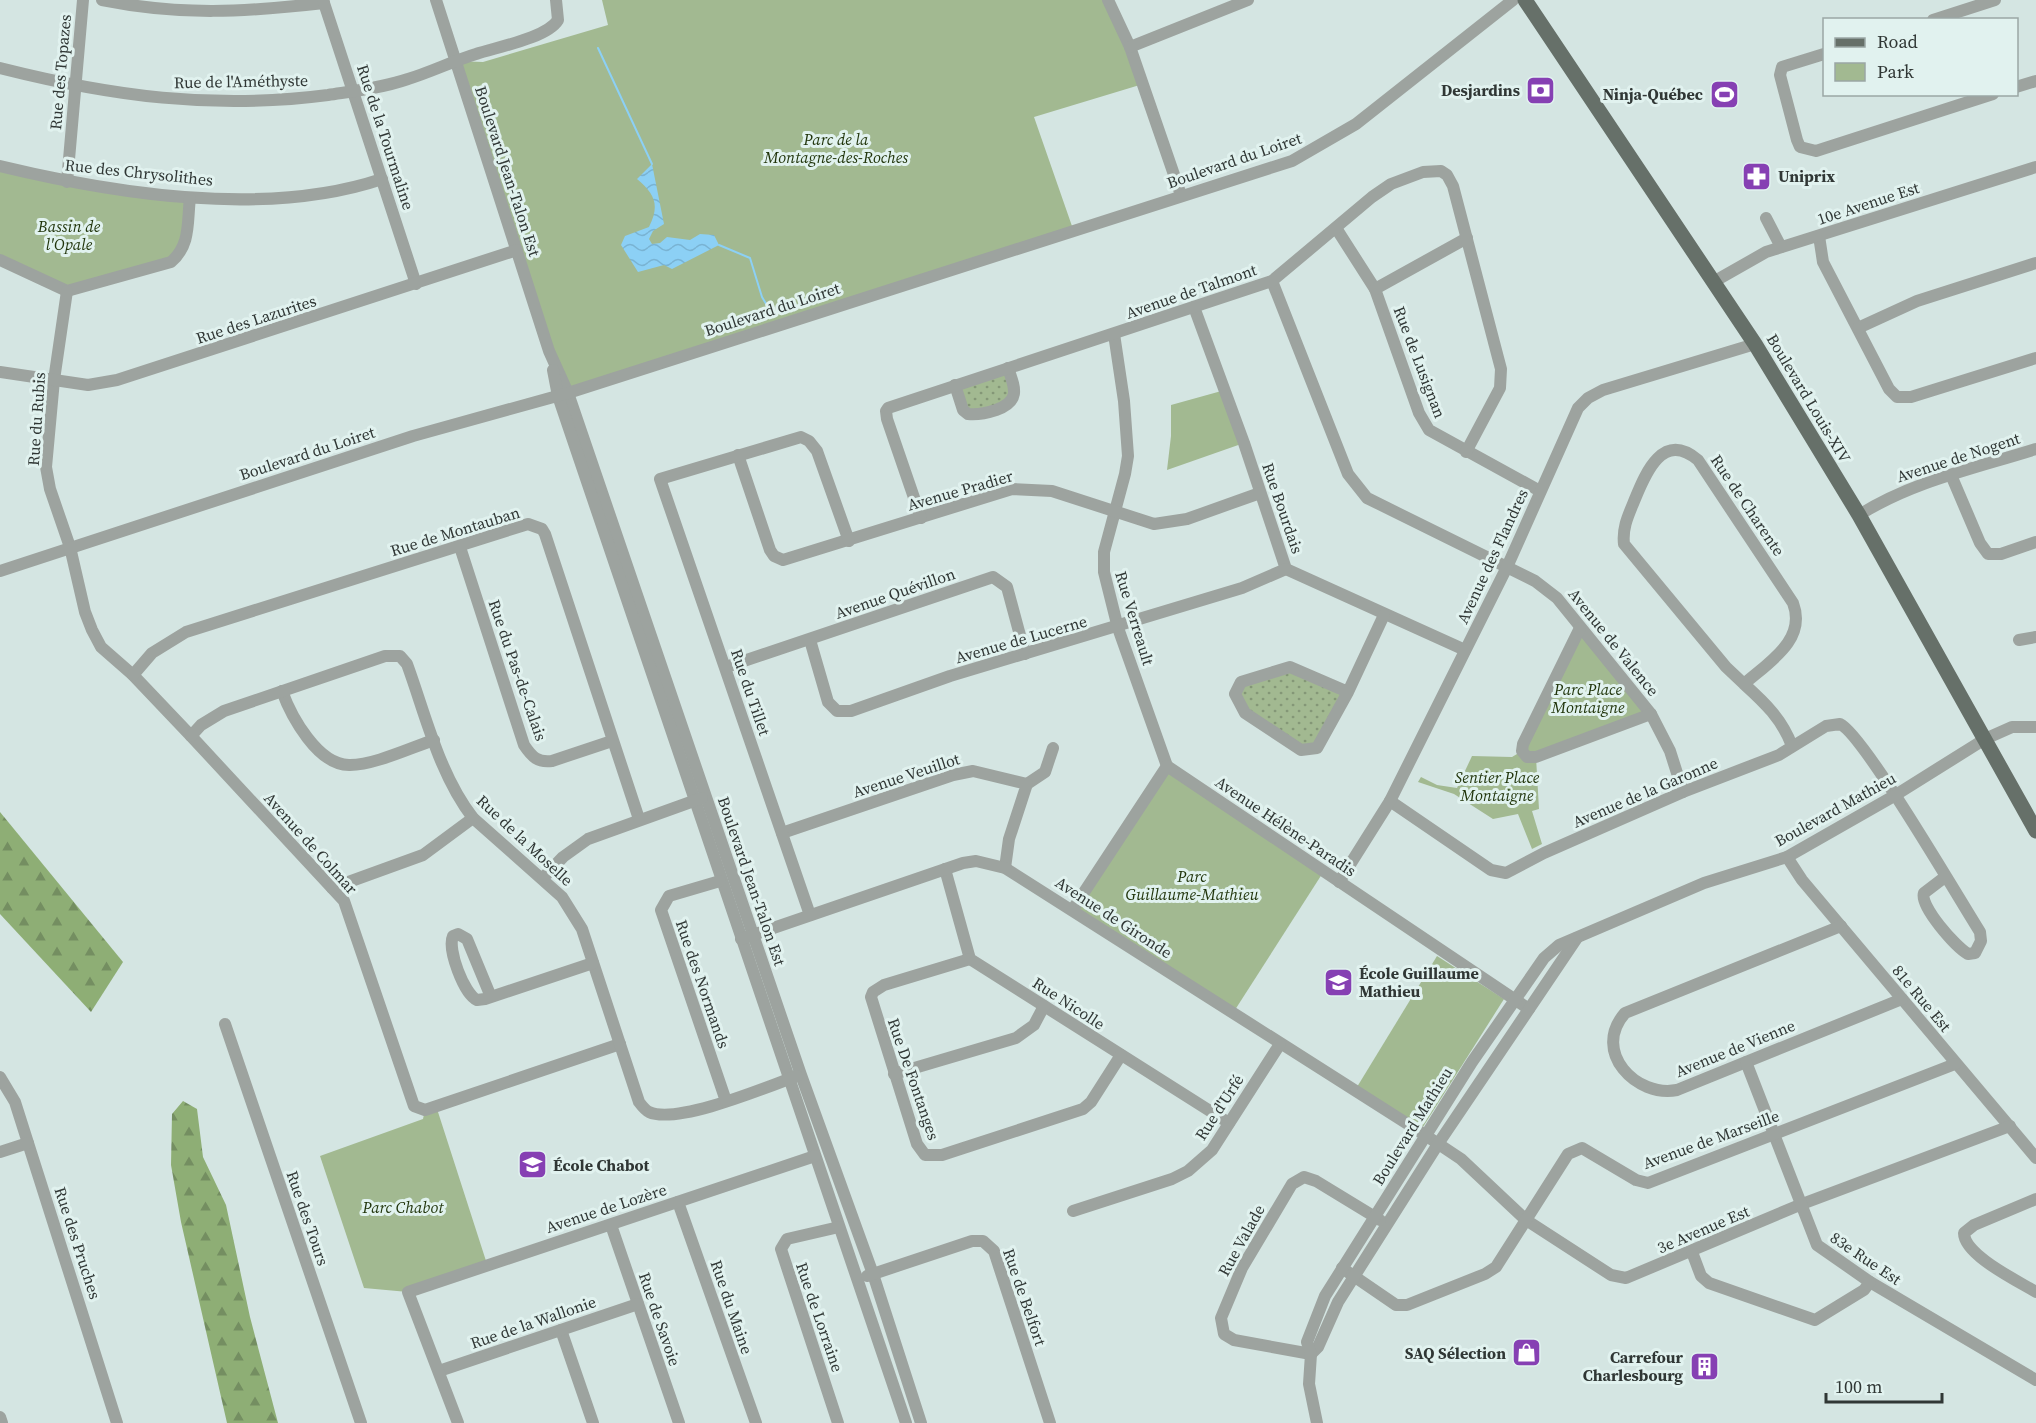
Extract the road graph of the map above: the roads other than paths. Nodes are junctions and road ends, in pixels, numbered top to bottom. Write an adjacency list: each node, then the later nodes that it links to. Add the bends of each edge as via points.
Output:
1 (83, 0): 17 (street, Rue des Topazes)
2 (102, 0): 10 (street, via 149,9 210,12)
3 (436, 0): 14 (street, Boulevard Jean-Talon Est)
4 (556, 0): 14 (street, Rue de l'Améthyste, via 558,20 546,31)
5 (1108, 0): 12 (street)
6 (1248, 0): 12 (street)
7 (1513, 0): 25 (street, Boulevard du Loiret, via 1329,142 1292,160)
8 (1525, 0): 36 (main road, Boulevard Louis-XIV)
9 (1995, 0): 11 (street)
10 (324, 1): 19 (street, Rue de la Tourmaline)
11 (1940, 18)
12 (1130, 48): 25 (street)
13 (1823, 54): 20 (street, via 1782,67 1780,75 1797,140 1808,151)
14 (455, 60): 19 (street, Rue de l'Améthyste, via 407,80); 32 (street, Boulevard Jean-Talon Est)
15 (0, 68): 17 (street, Rue de l'Améthyste)
16 (2036, 81): 18 (street)
17 (75, 86): 19 (street, Rue de l'Améthyste, via 180,101 288,100); 24 (street, Rue des Topazes)
18 (2018, 86)
19 (354, 91): 23 (street, Rue de la Tourmaline)
20 (1987, 96)
21 (0, 166): 24 (street, Rue des Chrysolithes)
22 (2036, 168): 29 (street, 10e Avenue Est)
23 (382, 179): 26 (street, Rue des Chrysolithes, via 355,188 266,198); 37 (street, Rue de la Tourmaline)
24 (67, 182): 26 (street, Rue des Chrysolithes)
25 (1181, 195): 49 (street, Boulevard du Loiret)
26 (190, 198): 39 (street, via 189,230 181,253 171,262)
27 (1766, 218): 31 (street)
28 (1336, 228): 30 (street, Avenue de Talmont, via 1391,184 1434,171 1447,175 1453,186); 35 (street, Avenue de Talmont); 38 (street, Rue de Lusignan)
29 (1819, 236): 31 (street, 10e Avenue Est); 41 (street, via 1823,262)
30 (1467, 238): 38 (street); 51 (street, Avenue de Talmont, via 1501,369 1500,388)
31 (1781, 247): 36 (street, 10e Avenue Est)
32 (517, 250): 37 (street, Rue des Lazurites); 49 (street, Boulevard Jean-Talon Est)
33 (0, 260): 39 (street)
34 (2036, 263): 41 (street, via 1917,301)
35 (1272, 281): 40 (street, Avenue de Talmont); 63 (street, Avenue de Valence, via 1348,474 1359,491)
36 (1715, 281): 43 (main road, Boulevard Louis-XIV)
37 (416, 284): 47 (street, Rue des Lazurites, via 117,380 88,385)
38 (1375, 290): 51 (street, Rue de Lusignan, via 1424,423 1437,436)
39 (67, 291): 47 (street, Rue du Rubis)
40 (1194, 307): 42 (street, Avenue de Talmont); 55 (street, Rue Bourdais)
41 (1858, 328): 44 (street, via 1889,389 1897,397)
42 (1114, 334): 45 (street, Avenue de Talmont); 56 (street, Rue Verreault, via 1128,456)
43 (1755, 344): 54 (street, Avenue des Flandres, via 1623,383 1588,398 1578,408); 57 (main road, Boulevard Louis-XIV)
44 (2036, 358)
45 (1008, 368): 48 (street, Avenue de Talmont); 48 (street, via 1014,386 1012,400 993,411 968,414)
46 (0, 372): 47 (street, Rue des Lazurites)
47 (54, 380): 61 (street, Rue du Rubis, via 46,467)
48 (955, 385): 58 (street, Avenue de Talmont, via 892,405 886,411)
49 (563, 394): 61 (street, Boulevard du Loiret, via 413,436); 91 (street, Boulevard Jean-Talon Est)
50 (2036, 449): 53 (street, Avenue de Nogent)
51 (1466, 452): 54 (street, Rue de Lusignan)
52 (738, 455): 59 (street, via 795,437 810,441); 59 (street, Avenue Pradier, via 774,556 790,560); 74 (street, Rue du Tillet, via 660,479)
53 (1951, 475): 57 (street, Avenue de Nogent, via 1893,496); 60 (street, via 1988,554 2001,554)
54 (1540, 491): 63 (street, Avenue des Flandres)
55 (1260, 493): 56 (street, Avenue Pradier, via 1169,524 1154,524); 64 (street, Rue Bourdais)
56 (1115, 512): 58 (street, Avenue Pradier, via 1033,488 1012,489); 67 (street, Rue Verreault, via 1103,562)
57 (1859, 515): 82 (main road, Boulevard Louis-XIV)
58 (921, 518): 59 (street, Avenue Pradier)
59 (849, 541)
60 (2036, 542)
61 (70, 547): 65 (street, Boulevard du Loiret); 75 (street, Avenue de Colmar, via 84,612 92,630 101,647)
62 (460, 547): 75 (street, Rue de Montauban, via 186,632 152,653); 84 (street, Rue du Pas-de-Calais, via 530,755 544,762 552,761); 84 (street, Rue de Montauban, via 528,525 542,529)
63 (1507, 567): 68 (street, Avenue de Valence, via 1557,598); 72 (street, Avenue des Flandres)
64 (1286, 569): 66 (street, Rue Bourdais); 67 (street, Avenue de Lucerne, via 1242,588)
65 (0, 571)
66 (1384, 615): 72 (street, Rue Bourdais); 78 (street)
67 (1118, 628): 73 (street, Avenue de Lucerne); 87 (street, Rue Verreault)
68 (1580, 628): 79 (street, Avenue de Valence); 79 (street, via 1522,751 1527,757 1536,757)
69 (2036, 637): 71 (street)
70 (810, 639): 73 (street, Avenue de Lucerne, via 828,702 844,712); 73 (street, Avenue Quévillon, via 993,578 1007,587); 74 (street, Avenue Quévillon)
71 (2019, 640)
72 (1465, 650): 92 (street, Avenue des Flandres)
73 (1025, 654)
74 (726, 667): 96 (street, Rue du Tillet)
75 (133, 675): 81 (street, Avenue de Colmar)
76 (1744, 684): 76 (street, Rue de Charente, via 1786,646 1796,631 1798,615 1794,603 1698,460 1685,451 1671,450 1646,472 1624,525 1624,544 1726,668); 85 (street, Rue de Charente, via 1778,717)
77 (282, 690): 81 (street, Rue de la Moselle, via 224,711); 83 (street, via 300,729 316,747 340,764 357,765); 83 (street, Rue de la Moselle, via 385,656 400,656 407,664)
78 (1348, 692): 78 (street, via 1321,744 1306,751 1245,713 1235,694 1241,682 1290,667)
79 (1651, 714): 89 (street, Avenue de Valence, via 1670,751)
80 (2036, 728): 82 (street, Boulevard Mathieu, via 2012,727)
81 (191, 736): 104 (street, Avenue de Colmar)
82 (1985, 739): 90 (street, Boulevard Mathieu); 95 (main road, Boulevard Louis-XIV)
83 (434, 740): 93 (street, Rue de la Moselle, via 451,785)
84 (612, 741): 94 (street, Rue de Montauban)
85 (1792, 746): 89 (street, Avenue de la Garonne, via 1779,755); 90 (street, Avenue de la Garonne, via 1826,726 1846,726)
86 (1053, 748): 88 (street, via 1045,772)
87 (1167, 766): 103 (street, Avenue Hélène-Paradis); 105 (street)
88 (1027, 784): 96 (street, Avenue Veuillot, via 963,772); 98 (street, via 1008,839)
89 (1683, 792): 92 (street, Avenue de la Garonne, via 1506,873 1491,870)
90 (1894, 796): 97 (street, Boulevard Mathieu); 100 (street)
91 (700, 798): 94 (street); 102 (street, Boulevard Jean-Talon Est); 108 (street, Boulevard Jean-Talon Est)
92 (1390, 801): 103 (street, Avenue des Flandres)
93 (473, 819): 101 (street, Rue de la Moselle); 104 (street, via 423,855)
94 (639, 819): 101 (street, via 581,843)
95 (2036, 831)
96 (782, 833): 106 (street, Rue du Tillet)
97 (1787, 857): 107 (street, 81e Rue Est); 109 (street, Boulevard Mathieu, via 1704,883)
98 (1005, 868): 99 (street, Avenue de Gironde, via 976,861); 105 (street, Avenue de Gironde)
99 (945, 869): 106 (street, Avenue de Gironde); 110 (street)
100 (1945, 877): 100 (street, via 1980,932 1981,941 1975,953 1960,949 1924,904 1924,893)
101 (543, 878): 111 (street, Rue de la Moselle, via 574,912)
102 (720, 881): 108 (street, Boulevard Jean-Talon Est); 126 (street, Rue des Normands, via 669,896 661,910)
103 (1339, 882): 113 (street, Avenue Hélène-Paradis)
104 (332, 888): 118 (street, Avenue de Colmar, via 345,901 353,921 411,1100 420,1109)
105 (1073, 909): 119 (street, Avenue de Gironde)
106 (810, 915): 108 (street, Avenue de Gironde)
107 (1841, 926): 114 (street, 81e Rue Est); 121 (street, Avenue de Vienne, via 1634,1008 1620,1019 1615,1031 1613,1044 1618,1064 1656,1090 1677,1090)
108 (747, 937): 125 (street, Boulevard Jean-Talon Est)
109 (1578, 938): 113 (street, Boulevard Mathieu, via 1559,945 1544,957); 116 (street, Boulevard Mathieu)
110 (970, 958): 115 (street, Rue Nicolle); 123 (street, Rue De Fontanges, via 873,992 872,1004)
111 (593, 963): 112 (street); 118 (street, Rue de la Moselle)
112 (491, 997): 112 (street, via 477,1000 466,991 451,946 453,936 459,934 467,939)
113 (1514, 999): 116 (street, Avenue Hélène-Paradis); 129 (street, Boulevard Mathieu)
114 (1902, 999): 121 (street, Avenue de Vienne); 122 (street, 81e Rue Est)
115 (1044, 1006): 120 (street, Rue Nicolle); 123 (street, via 1034,1025 1016,1038)
116 (1529, 1009): 132 (street, Boulevard Mathieu)
117 (225, 1024): 160 (street, Rue des Tours)
118 (620, 1044): 126 (street, Rue de la Moselle, via 639,1102 649,1112 678,1114)
119 (1280, 1044): 127 (street, Rue d'Urfé); 129 (street, Avenue de Gironde)
120 (1121, 1055): 123 (street, Rue De Fontanges, via 1083,1109 932,1157 919,1151); 127 (street, Rue Nicolle)
121 (1746, 1062): 130 (street, 83e Rue Est)
122 (1955, 1064): 128 (street, 81e Rue Est); 130 (street, Avenue de Marseille)
123 (894, 1074)
124 (0, 1077): 131 (street, Rue des Pruches, via 15,1102)
125 (795, 1077): 126 (street, Rue de la Moselle); 134 (street, Boulevard Jean-Talon Est); 147 (street, Boulevard Jean-Talon Est)
126 (726, 1101)
127 (1229, 1124): 139 (street, Rue d'Urfé, via 1212,1150 1188,1171)
128 (2010, 1126): 135 (street, 81e Rue Est); 138 (street, 3e Avenue Est)
129 (1425, 1135): 132 (street, Avenue de Gironde); 140 (street, Boulevard Mathieu)
130 (1773, 1135): 138 (street, 83e Rue Est); 141 (street, Avenue de Marseille, via 1648,1183 1582,1148 1568,1154)
131 (28, 1143): 133 (street); 159 (street, Rue des Pruches)
132 (1438, 1144): 141 (street, 3e Avenue Est, via 1461,1159); 143 (street, Boulevard Mathieu)
133 (0, 1152)
134 (815, 1156): 137 (street, Avenue de Lozère); 144 (street, Boulevard Jean-Talon Est)
135 (2036, 1158)
136 (2036, 1199): 151 (street, via 1964,1233 1972,1251)
137 (678, 1202): 142 (street, Avenue de Lozère); 164 (street, Rue du Maine)
138 (1802, 1204): 145 (street, 3e Avenue Est); 150 (street, 83e Rue Est, via 1817,1245)
139 (1073, 1211)
140 (1375, 1217): 143 (street, Rue Valade); 146 (street, Boulevard Mathieu); 154 (street, Rue Valade, via 1304,1177 1292,1184 1242,1268 1221,1318 1224,1334 1234,1340)
141 (1526, 1220): 145 (street, 3e Avenue Est, via 1611,1275 1626,1278); 148 (street, Avenue de Marseille, via 1496,1268 1407,1305 1396,1305)
142 (610, 1225): 152 (street, Rue de Savoie); 155 (street, Avenue de Lozère, via 408,1292)
143 (1388, 1225): 148 (street, Boulevard Mathieu)
144 (839, 1227): 149 (street, Boulevard Jean-Talon Est); 165 (street, Rue de Lorraine, via 787,1239 781,1249)
145 (1692, 1252): 150 (street, via 1701,1276 1709,1283 1815,1320 1864,1290)
146 (1342, 1268): 148 (street, Avenue de Marseille); 154 (street, Boulevard Mathieu, via 1313,1321 1307,1342)
147 (873, 1274): 149 (street, Rue de Belfort); 167 (street, Boulevard Jean-Talon Est); 168 (street, Rue de Belfort, via 972,1241 988,1244 994,1251)
148 (1355, 1277): 154 (street, Boulevard Mathieu)
149 (857, 1279): 166 (street, Boulevard Jean-Talon Est)
150 (1870, 1282): 156 (street, 83e Rue Est)
151 (2036, 1292)
152 (638, 1304): 153 (street, Rue de la Wallonie); 163 (street, Rue de Savoie)
153 (561, 1330): 155 (street, Rue de la Wallonie); 162 (street)
154 (1311, 1354): 169 (street, Boulevard Mathieu, via 1309,1384)
155 (439, 1371): 161 (street)
156 (2036, 1380)
157 (0, 1417): 158 (street)
158 (2, 1423)
159 (117, 1423)
160 (360, 1423)
161 (458, 1423)
162 (593, 1423)
163 (679, 1423)
164 (756, 1423)
165 (838, 1423)
166 (906, 1423)
167 (921, 1423)
168 (1050, 1423)
169 (1317, 1423)

